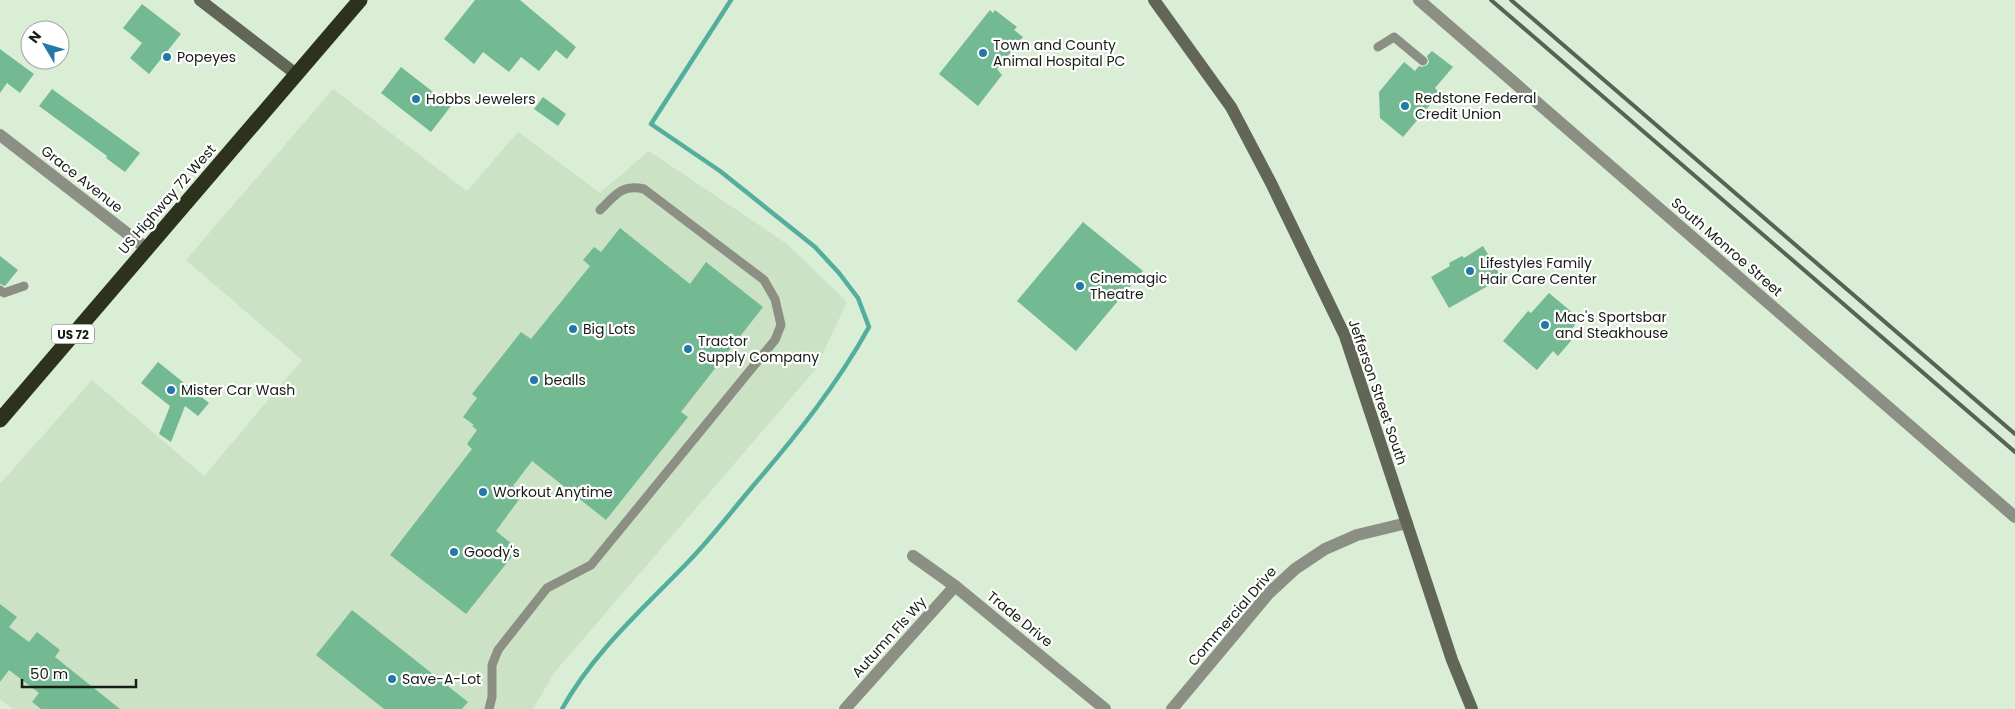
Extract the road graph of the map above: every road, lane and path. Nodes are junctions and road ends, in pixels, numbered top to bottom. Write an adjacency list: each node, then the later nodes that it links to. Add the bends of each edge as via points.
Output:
1 (200, 0): 7 (street)
2 (360, 0): 7 (highway, US Highway 72 West / US 72)
3 (1154, 0): 15 (street, Jefferson Street South, via 1231,107 1272,183 1345,336)
4 (1419, 0): 14 (street, South Monroe Street)
5 (1378, 47): 6 (lane, via 1394,37)
6 (1423, 61)
7 (296, 74): 10 (highway, US Highway 72 West / US 72)
8 (0, 135): 10 (street, Grace Avenue)
9 (600, 210): 18 (lane, via 632,186 644,189 764,280 775,299 780,325 775,340 591,565 547,588 498,650 492,665)
10 (146, 248): 13 (highway, US Highway 72 West / US 72)
11 (24, 286): 12 (lane, via 4,293)
12 (0, 290)
13 (0, 420)
14 (2015, 517)
15 (1407, 523): 21 (street, Commercial Drive, via 1357,535 1325,549 1295,568 1269,593); 22 (street, Jefferson Street South, via 1452,660)
16 (913, 556): 17 (street, Trade Drive)
17 (955, 586): 19 (street, Autumn Fls Wy); 20 (street, Trade Drive)
18 (489, 709)
19 (845, 709)
20 (1105, 709)
21 (1172, 709)
22 (1472, 709)

